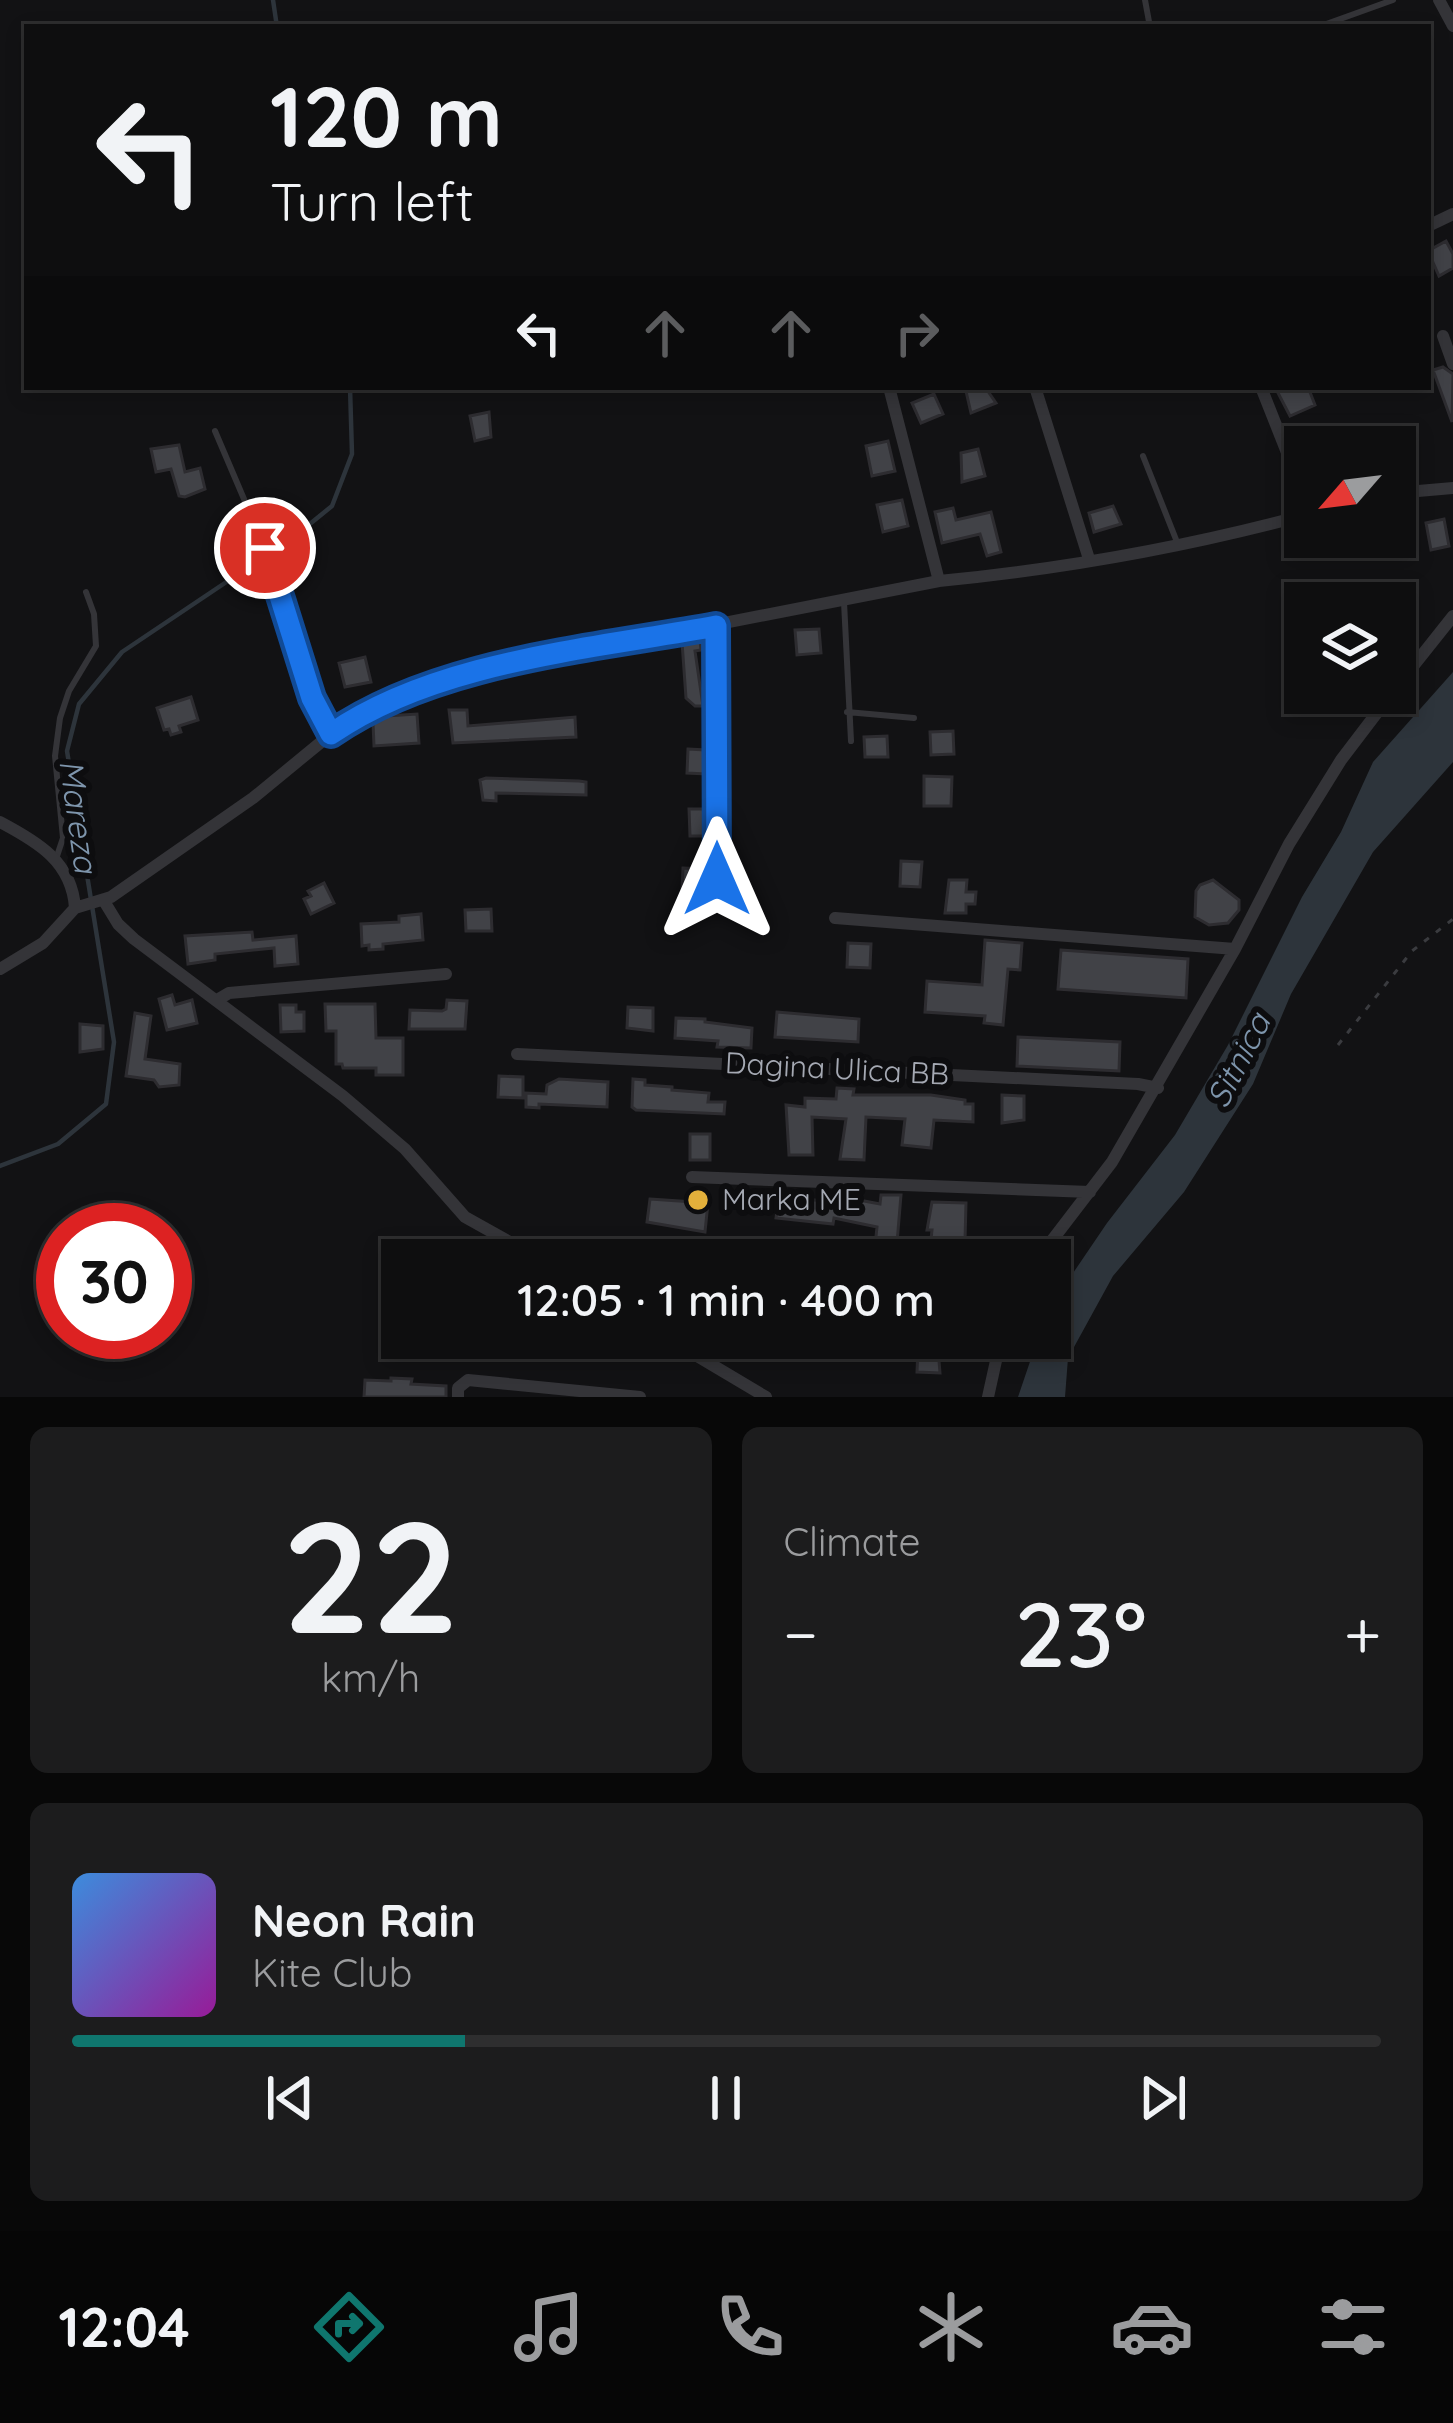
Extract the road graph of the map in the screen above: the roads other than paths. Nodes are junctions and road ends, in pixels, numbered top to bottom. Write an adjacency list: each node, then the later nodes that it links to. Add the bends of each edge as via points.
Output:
1 (1393, 0): 3 (lane)
2 (1439, 0): 4 (street)
3 (1326, 24)
4 (1453, 26)
5 (1443, 336): 6 (street)
6 (1453, 364)
7 (890, 390): 18 (street)
8 (1036, 390): 17 (street)
9 (1262, 390): 11 (street)
10 (215, 431): 27 (lane)
11 (1284, 445)
12 (1143, 456): 16 (lane)
13 (1453, 488): 14 (street)
14 (1416, 492)
15 (1284, 520): 16 (street)
16 (1178, 545): 17 (street)
17 (1089, 559): 18 (street)
18 (939, 580): 20 (street)
19 (86, 592): 30 (lane, via 96,646 60,718 63,838)
20 (844, 598): 22 (street); 24 (lane)
21 (1453, 616): 23 (street)
22 (716, 626): 27 (street, via 484,670 394,700); 31 (street)
23 (1416, 663)
24 (847, 712): 26 (lane); 28 (lane)
25 (1376, 714): 34 (street, via 1310,810)
26 (914, 718)
27 (331, 734): 32 (street, via 253,798)
28 (850, 741)
29 (0, 822): 30 (street)
30 (56, 859): 32 (street)
31 (717, 879)
32 (92, 904): 35 (street); 37 (street)
33 (835, 918): 34 (street)
34 (1235, 949): 39 (street)
35 (0, 969)
36 (446, 974): 37 (street)
37 (218, 1000): 42 (street, via 405,1149 465,1217)
38 (517, 1054): 39 (street, Dagina Ulica BB)
39 (1158, 1088): 41 (street)
40 (692, 1177): 41 (street)
41 (1090, 1192): 43 (street)
42 (504, 1239)
43 (1053, 1239)
44 (702, 1359): 48 (street)
45 (996, 1359): 49 (street)
46 (458, 1397): 47 (street, via 468,1381)
47 (636, 1397)
48 (766, 1397)
49 (988, 1397)

